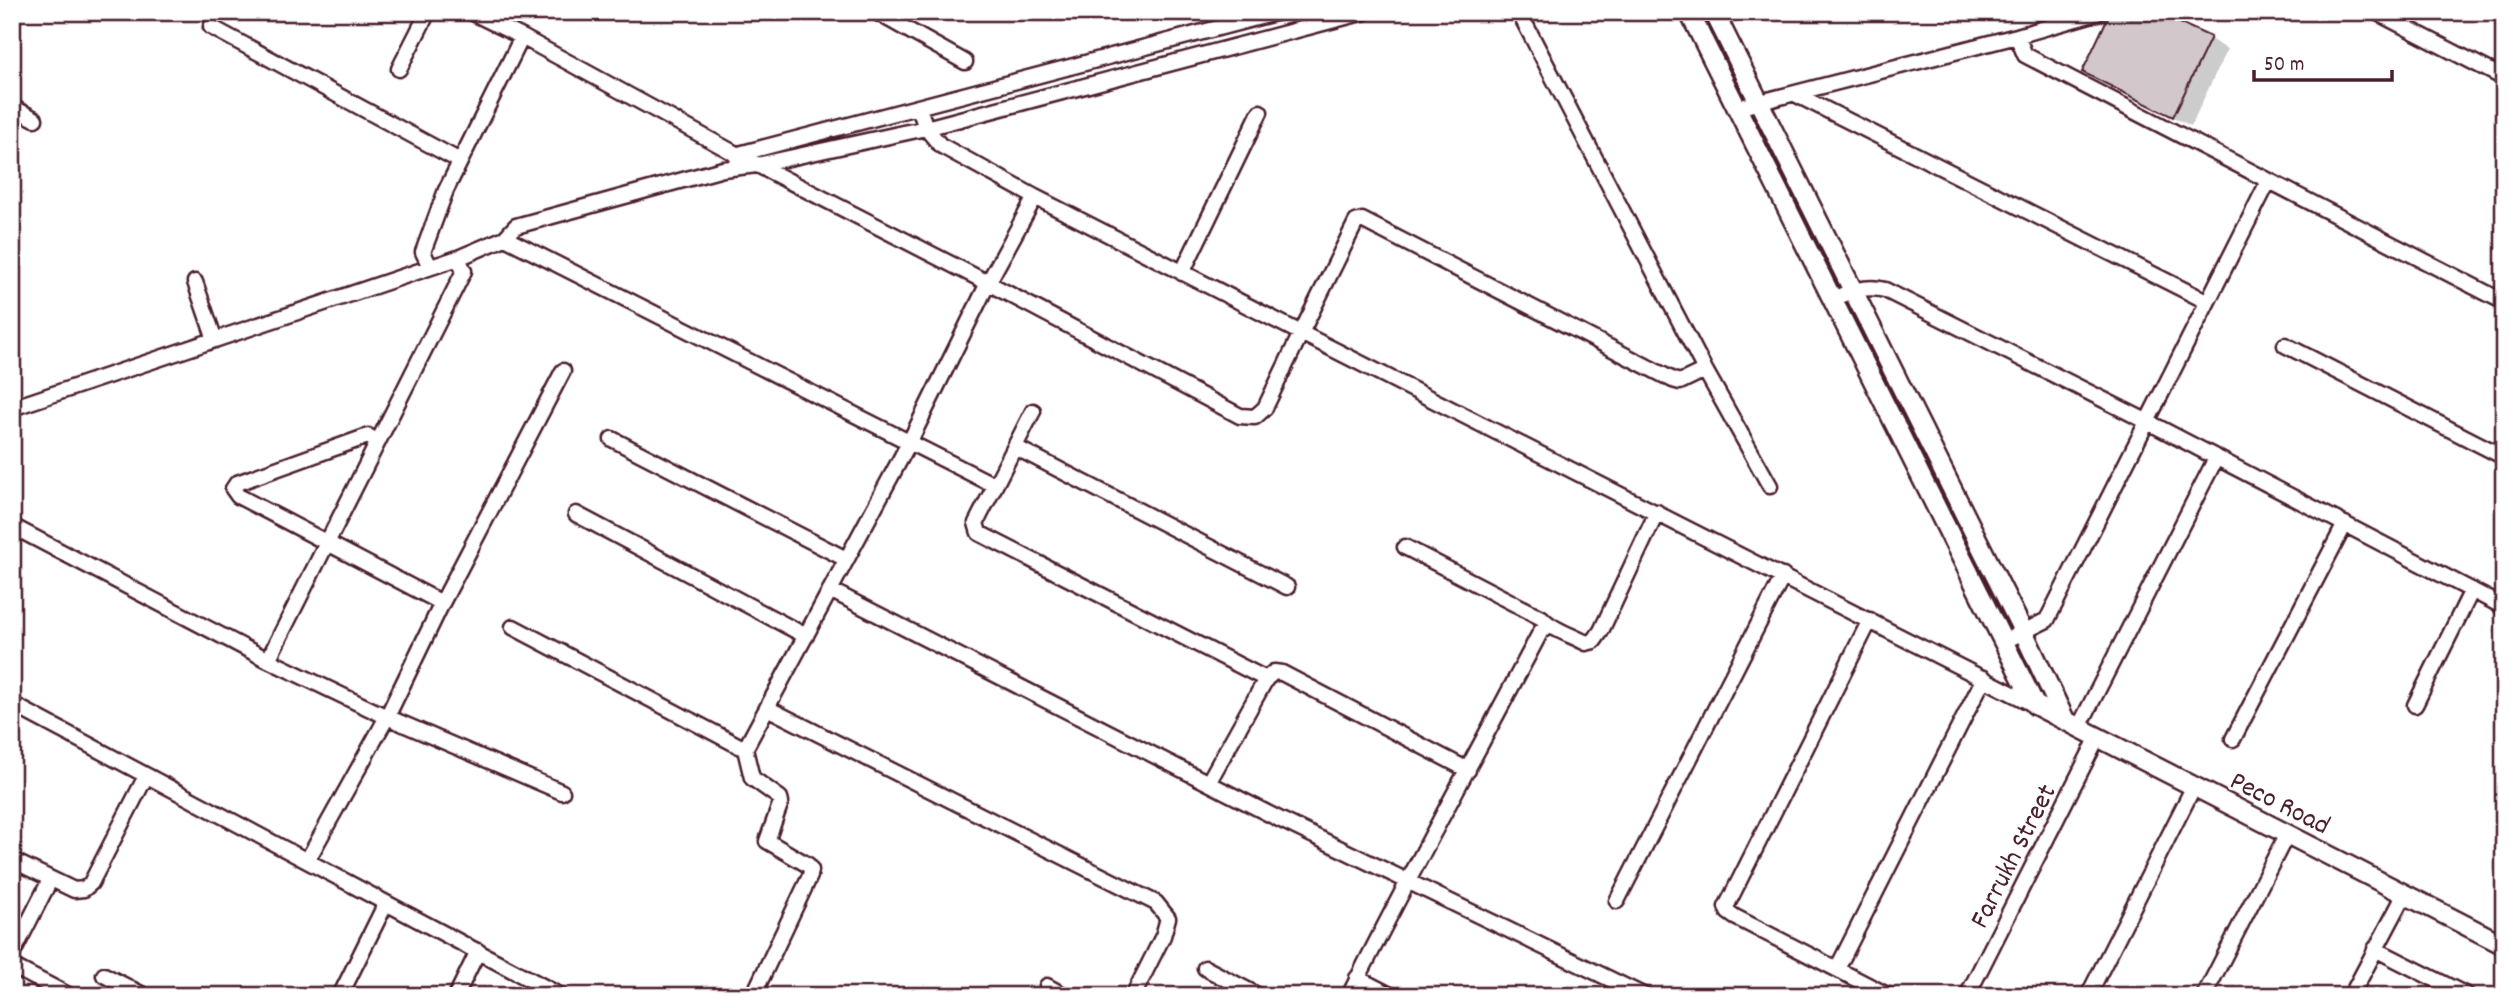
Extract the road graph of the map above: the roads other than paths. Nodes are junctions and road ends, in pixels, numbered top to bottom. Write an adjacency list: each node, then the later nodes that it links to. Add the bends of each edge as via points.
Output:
1 (428, 12): 16 (street)
2 (471, 12): 14 (street)
3 (876, 12): 15 (street)
4 (1365, 12): 12 (street)
5 (1519, 12): 45 (street)
6 (1689, 12): 22 (street)
7 (1714, 12): 19 (street)
8 (2100, 12): 13 (street)
9 (2376, 12): 17 (street)
10 (1270, 13): 12 (street); 21 (street)
11 (211, 27): 27 (street)
12 (1273, 36): 25 (street)
13 (2017, 36): 18 (street); 30 (street, via 2025,55)
14 (522, 37): 26 (street); 27 (street)
15 (965, 62)
16 (398, 69)
17 (2504, 78)
18 (1795, 94): 19 (street); 40 (street)
19 (1759, 102): 22 (street); 38 (street)
20 (12, 107): 24 (street)
21 (919, 108): 25 (street); 26 (street)
22 (1737, 108): 39 (street)
23 (1260, 112): 35 (street)
24 (35, 119)
25 (926, 128): 28 (street); 31 (street, via 940,145)
26 (737, 154): 28 (street); 29 (street)
27 (460, 161): 34 (street, via 423,252)
28 (757, 165): 29 (street); 37 (street)
29 (723, 169): 32 (street, via 516,226)
30 (2268, 182): 40 (street); 41 (street)
31 (1035, 197): 35 (street); 37 (street)
32 (505, 238): 33 (street); 52 (street)
33 (458, 258): 34 (street); 51 (street, via 464,271)
34 (430, 267): 43 (street)
35 (1182, 273): 42 (street)
36 (195, 282): 43 (street)
37 (988, 283): 42 (street, via 1240,416 1255,417 1265,408); 52 (street)
38 (1853, 290): 39 (street); 49 (street, via 1885,290); 74 (street)
39 (1833, 299): 76 (street)
40 (2206, 301): 49 (street)
41 (2504, 302)
42 (1301, 333): 45 (street, via 1356,222 1362,220 1673,380 1680,382); 58 (street)
43 (215, 340): 47 (street)
44 (2285, 345): 54 (street)
45 (1705, 370): 57 (street)
46 (563, 371): 69 (street)
47 (12, 408)
48 (1033, 411): 53 (street)
49 (2146, 421): 55 (street); 74 (street, via 2047,620)
50 (612, 439): 64 (street)
51 (376, 441): 62 (street); 62 (street, via 368,436 237,483 233,489 238,496)
52 (910, 441): 56 (street); 64 (street)
53 (1015, 447): 56 (street); 66 (street)
54 (2504, 457)
55 (2216, 458): 60 (street); 85 (street)
56 (994, 485): 79 (street, via 976,523 979,533)
57 (1769, 486)
58 (1657, 512): 65 (street); 72 (street, via 1594,641 1586,643)
59 (576, 514): 75 (street)
60 (2345, 524): 68 (street); 87 (street)
61 (12, 526): 77 (street)
62 (328, 542): 69 (street); 77 (street)
63 (1405, 547): 72 (street, via 1542,618)
64 (846, 559): 67 (street)
65 (1783, 576): 71 (street); 100 (street)
66 (1287, 587)
67 (830, 590): 75 (street); 98 (street)
68 (2472, 590): 70 (street); 82 (street)
69 (442, 603): 84 (street)
70 (2504, 607)
71 (1870, 620): 78 (street); 108 (street, via 1726,906 1734,917)
72 (1549, 626): 89 (street, via 1541,631)
73 (513, 628): 88 (street)
74 (2023, 631): 76 (street); 85 (street)
75 (806, 636): 83 (street)
76 (2003, 642): 81 (street)
77 (268, 660): 84 (street)
78 (1984, 678): 81 (street); 108 (street)
79 (1265, 679): 89 (street, via 1274,672 1282,673); 91 (street)
80 (12, 704): 90 (street)
81 (2035, 705): 85 (street, Peco Road)
82 (2414, 705)
83 (767, 708): 88 (street); 119 (street, via 1156,903 1168,918)
84 (387, 718): 93 (street); 96 (street)
85 (2072, 724): 86 (street, Peco Road)
86 (2098, 737): 92 (street, Peco Road); 125 (street, Farrukh Street)
87 (2233, 739)
88 (745, 749): 117 (street, via 752,778 781,802 767,841 811,870)
89 (1468, 770): 98 (street)
90 (146, 776): 96 (street); 97 (street, via 91,883 74,890)
91 (1212, 776)
92 (2194, 786): 94 (street, Peco Road); 126 (street)
93 (562, 792)
94 (2287, 834): 99 (street, Peco Road); 127 (street)
95 (12, 860): 97 (street)
96 (307, 861): 101 (street)
97 (50, 880): 105 (street)
98 (1407, 880): 110 (street); 123 (street)
99 (2405, 894): 102 (street, Peco Road); 103 (street)
100 (1617, 901)
101 (386, 903): 104 (street); 114 (street)
102 (2504, 945)
103 (2375, 949): 128 (street); 129 (street)
104 (478, 951): 115 (street); 116 (street)
105 (12, 955)
106 (12, 966): 112 (street)
107 (1205, 968): 120 (street)
108 (1837, 969): 124 (street)
109 (104, 975): 113 (street)
110 (1357, 978): 121 (street); 122 (street)
111 (1047, 986): 118 (street)
112 (68, 995)
113 (145, 996)
114 (340, 996)
115 (456, 996)
116 (561, 996)
117 (753, 996)
118 (1065, 996)
119 (1133, 996)
120 (1259, 996)
121 (1349, 996)
122 (1392, 996)
123 (1645, 996)
124 (1889, 996)
125 (1967, 996)
126 (2088, 996)
127 (2204, 996)
128 (2351, 996)
129 (2468, 996)

